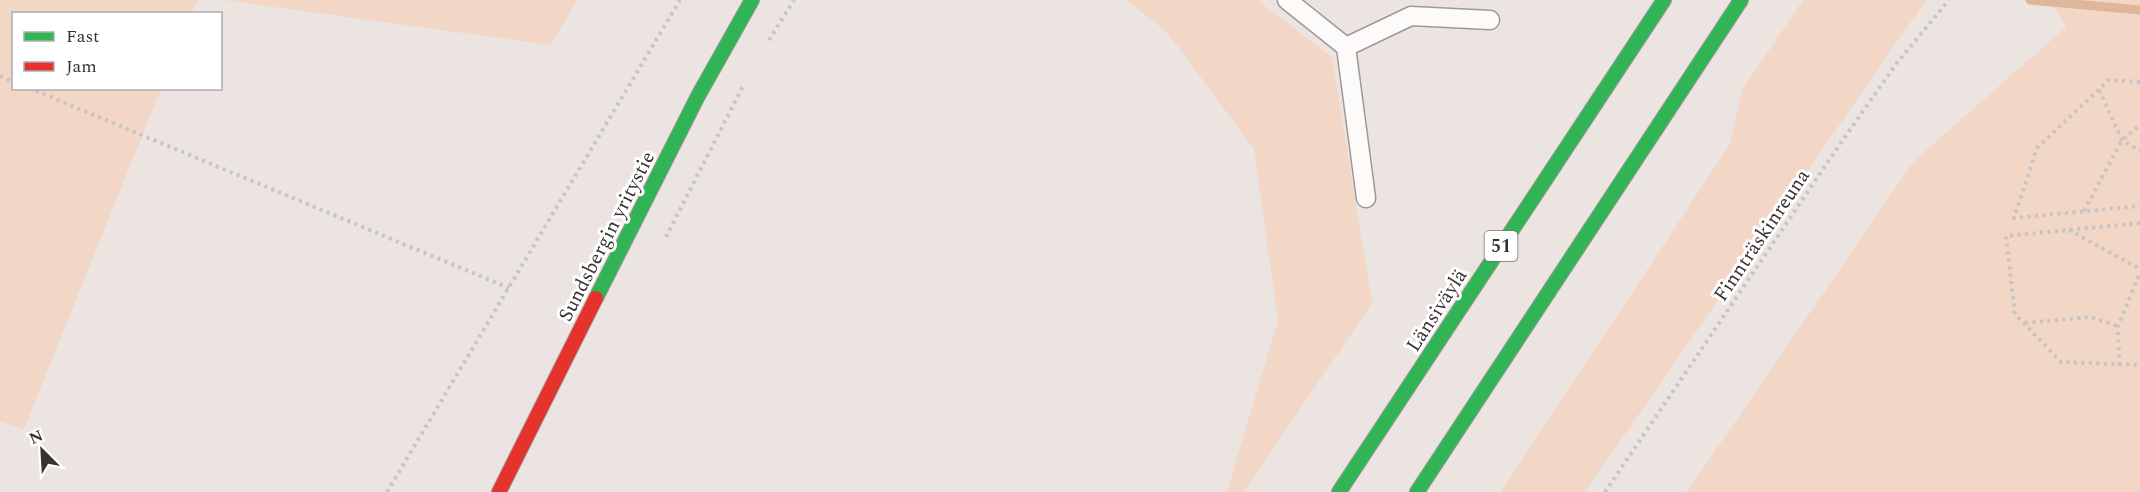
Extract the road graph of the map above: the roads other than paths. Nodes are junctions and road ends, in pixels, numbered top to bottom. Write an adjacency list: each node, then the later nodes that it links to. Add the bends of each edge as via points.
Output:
1 (752, 0): 8 (main road, Sundsbergin yritystie, via 698,96)
2 (1287, 0): 6 (lane)
3 (1664, 0): 9 (main road, Länsiväylä / 51)
4 (1741, 0): 10 (main road)
5 (1490, 20): 6 (lane, via 1411,16)
6 (1346, 47): 7 (lane)
7 (1366, 198)
8 (499, 492)
9 (1339, 492)
10 (1417, 492)

